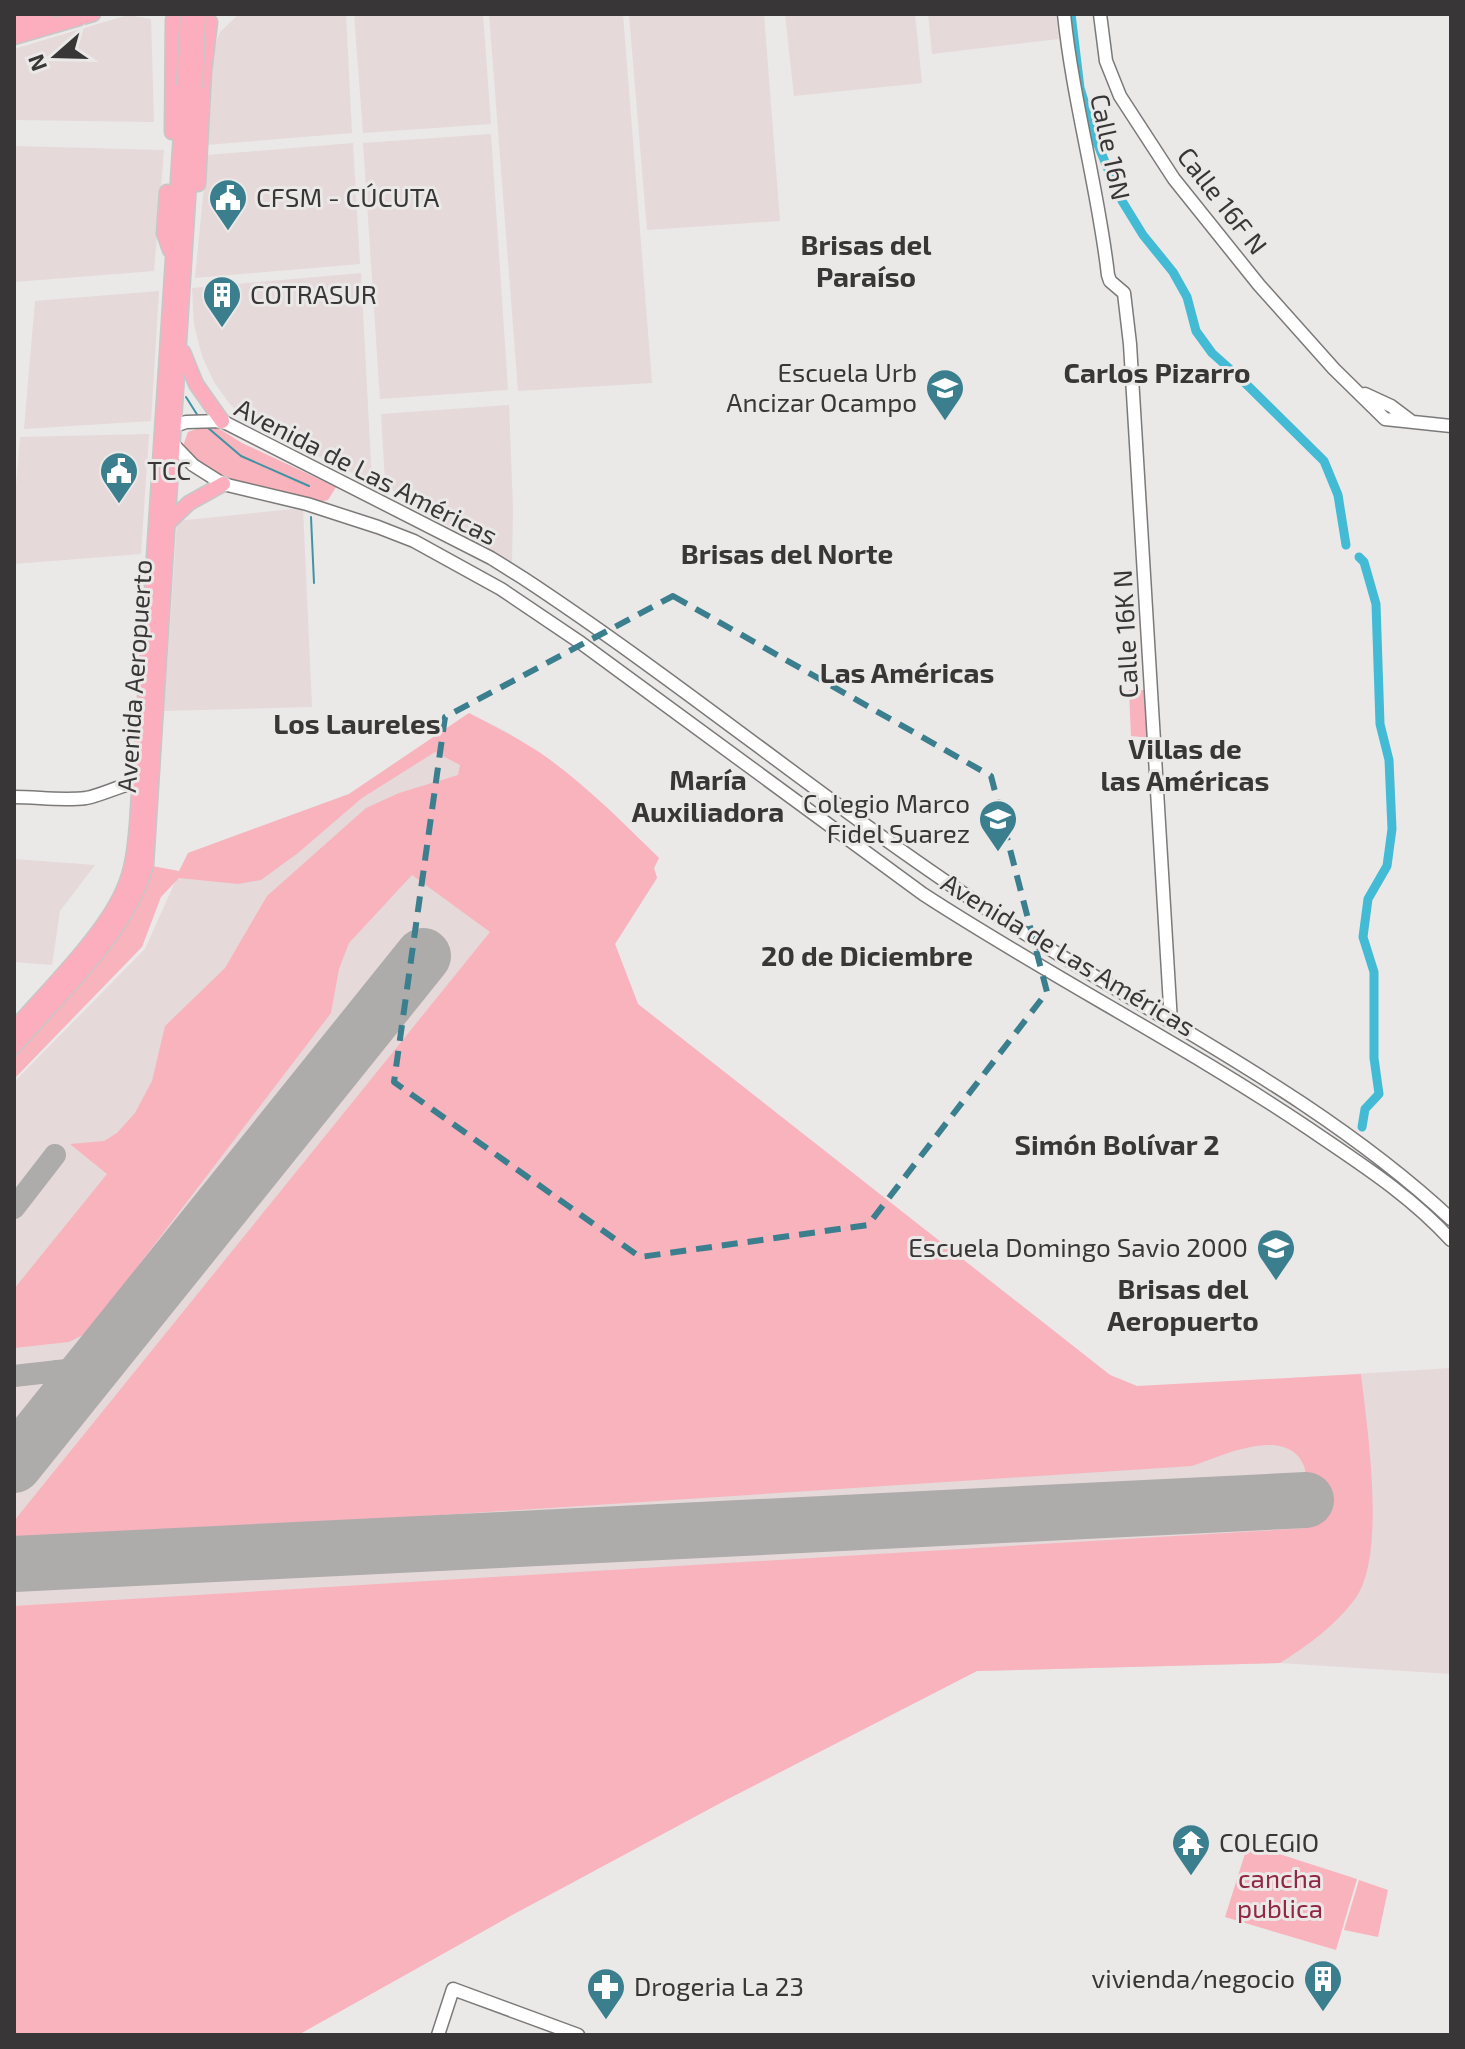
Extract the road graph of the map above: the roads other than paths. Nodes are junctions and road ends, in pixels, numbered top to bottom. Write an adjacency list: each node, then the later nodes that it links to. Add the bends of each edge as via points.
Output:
1 (48, 14): 8 (main road)
2 (93, 14): 9 (main road)
3 (188, 14): 10 (main road, bridge)
4 (1064, 14): 12 (main road, Calle 16N, via 1108,275)
5 (1100, 14): 16 (main road, Calle 16F N, via 1113,81 1174,179 1259,285 1355,390 1386,412 1414,423)
6 (170, 17): 7 (main road, via 198,26); 11 (main road, via 172,126 164,233)
7 (210, 17): 10 (main road, bridge); 11 (main road, via 193,237)
8 (14, 24)
9 (14, 37)
10 (189, 87): 11 (main road)
11 (179, 260): 13 (main road, Avenida Aeropuerto); 15 (main road, Avenida Aeropuerto)
12 (1120, 290): 26 (main road, Calle 16K N, via 1130,344)
13 (180, 343): 14 (main road); 15 (main road, Avenida Aeropuerto)
14 (216, 421): 15 (main road, Avenida de Las Américas); 22 (main road, Avenida de Las Américas, via 523,578)
15 (174, 426): 17 (main road, Avenida Aeropuerto); 20 (main road, Avenida Aeropuerto)
16 (1451, 426)
17 (173, 444): 18 (main road, Avenida de Las Américas); 19 (main road, Avenida Aeropuerto)
18 (223, 484): 19 (main road, via 189,503); 24 (main road, Avenida de Las Américas, via 378,527 501,589)
19 (168, 523): 20 (main road, Avenida Aeropuerto)
20 (145, 782): 21 (main road, via 85,798); 27 (main road, Avenida Aeropuerto, via 134,855 119,901); 28 (main road, Avenida Aeropuerto, via 146,865 132,905)
21 (14, 797)
22 (983, 907): 23 (main road, Avenida de Las Américas); 24 (main road, via 985,917)
23 (1012, 925): 25 (main road, via 1004,932); 26 (main road, Avenida de Las Américas)
24 (976, 928): 25 (main road, Avenida de Las Américas)
25 (1009, 947): 31 (main road, Avenida de Las Américas)
26 (1171, 1022): 29 (main road, Avenida de Las Américas)
27 (14, 1029)
28 (14, 1047)
29 (1342, 1130): 30 (main road, Avenida de Las Américas); 31 (main road)
30 (1359, 1141): 32 (main road); 33 (main road, Avenida de Las Américas)
31 (1333, 1145): 32 (main road, Avenida de Las Américas)
32 (1352, 1156): 34 (main road, Avenida de Las Américas)
33 (1451, 1219)
34 (1451, 1240)
35 (438, 2035): 36 (main road, via 453,1989)
36 (578, 2035)

